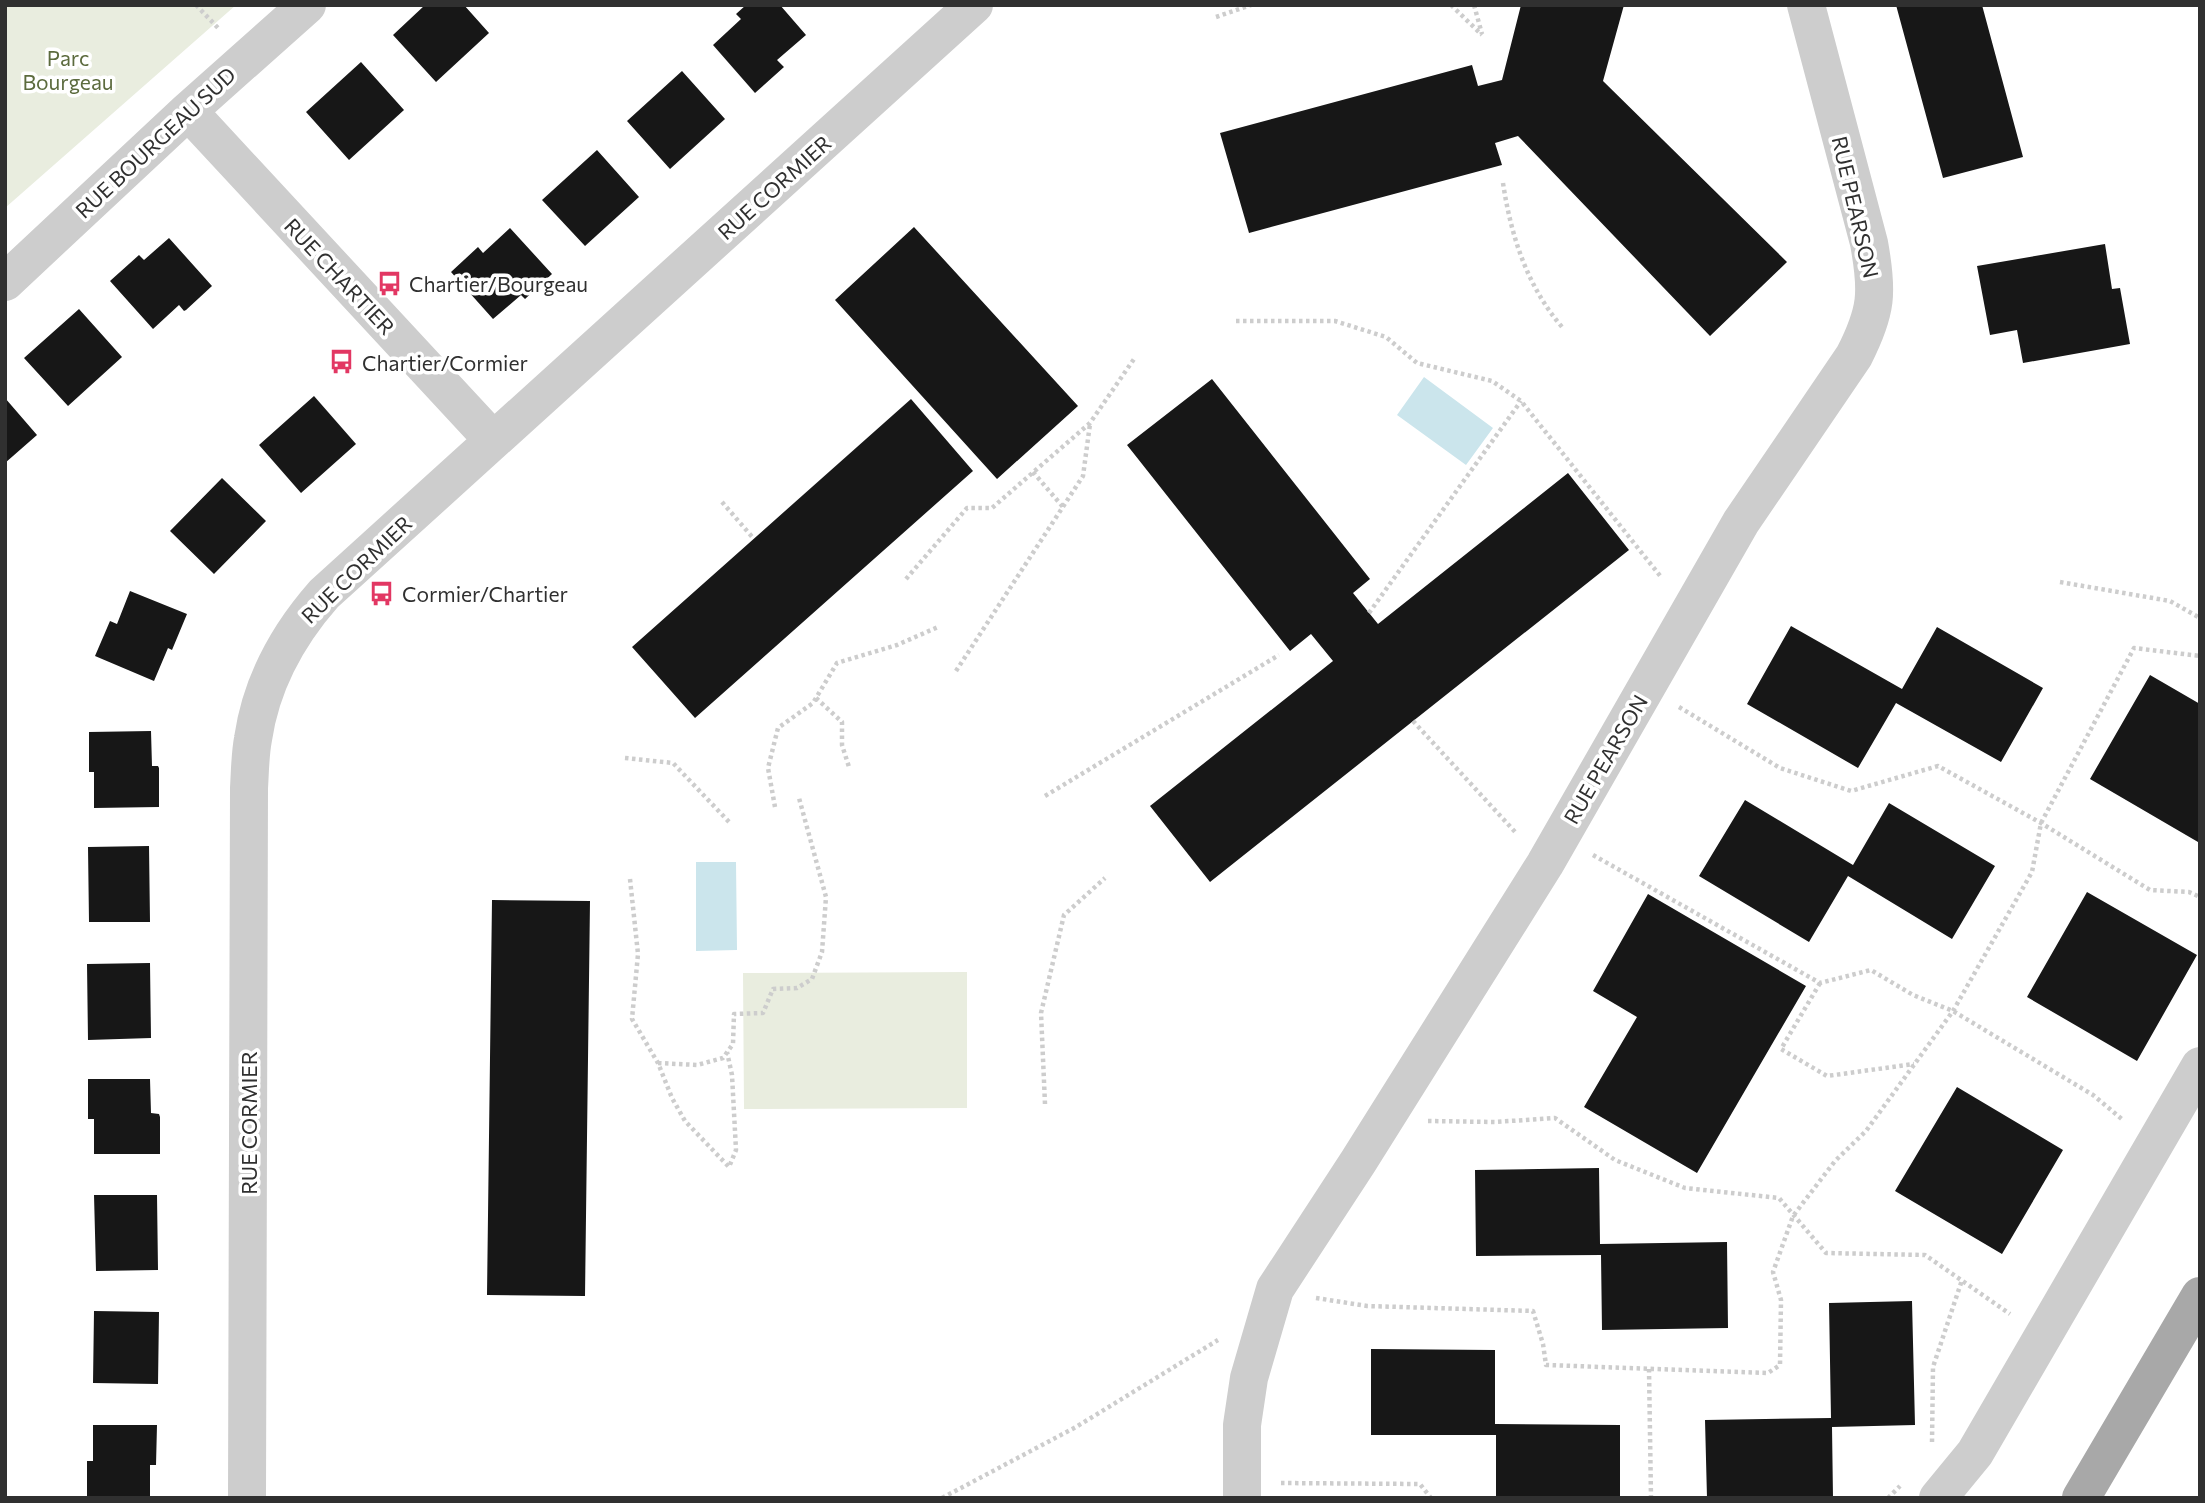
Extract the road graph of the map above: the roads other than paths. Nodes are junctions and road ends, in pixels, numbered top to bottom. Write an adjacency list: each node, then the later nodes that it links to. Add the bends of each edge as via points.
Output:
1 (307, 5): 4 (street, RUE BOURGEAU SUD)
2 (974, 5): 6 (street, RUE CORMIER)
3 (1805, 5): 10 (street, RUE PEARSON, via 1869,243 1875,274 1869,327 1741,522 1553,850 1275,1289 1249,1378 1242,1425)
4 (188, 111): 5 (street, RUE BOURGEAU SUD); 6 (street, RUE CHARTIER)
5 (5, 282)
6 (492, 440): 11 (street, RUE CORMIER, via 324,594 301,620 262,698 249,788)
7 (2200, 1066): 9 (street, via 1975,1453)
8 (2200, 1296): 12 (main road)
9 (1946, 1488)
10 (1242, 1491)
11 (247, 1498)
12 (2081, 1498)

